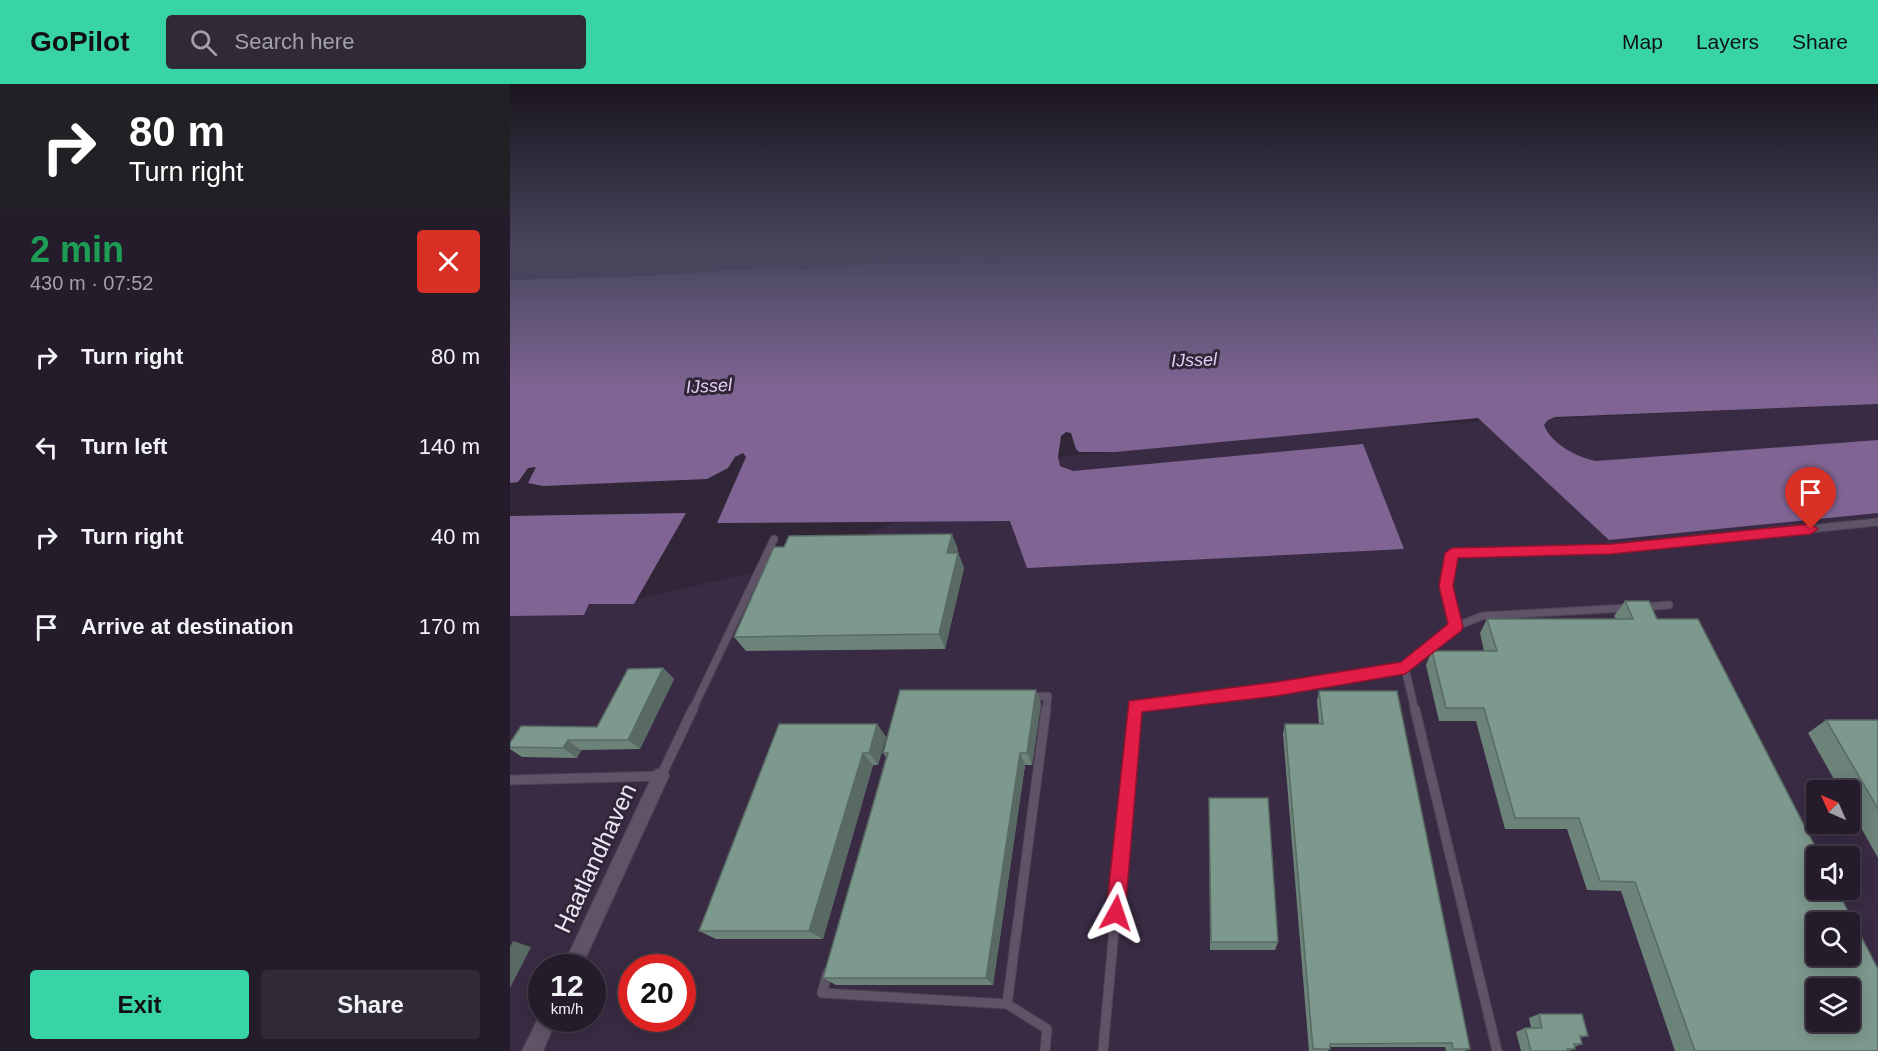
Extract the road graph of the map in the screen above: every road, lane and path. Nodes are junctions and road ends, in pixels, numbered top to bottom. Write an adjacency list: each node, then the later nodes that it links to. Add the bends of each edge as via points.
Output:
1 (1878, 522): 4 (lane, via 1611,549 1452,553 1446,586)
2 (774, 539): 7 (lane)
3 (1669, 605): 4 (lane, via 1482,616)
4 (1455, 627): 5 (lane)
5 (1405, 668): 15 (lane, via 1134,706); 16 (lane)
6 (1026, 697): 11 (lane, via 1048,696)
7 (661, 776): 8 (lane, Haatlandhaven); 9 (street, Haatlandhaven)
8 (510, 780)
9 (578, 954)
10 (831, 959): 11 (lane, via 822,993)
11 (1006, 1004): 14 (lane, via 1047,1029)
12 (541, 1032): 13 (street)
13 (532, 1051)
14 (1045, 1051)
15 (1103, 1051)
16 (1497, 1051)

